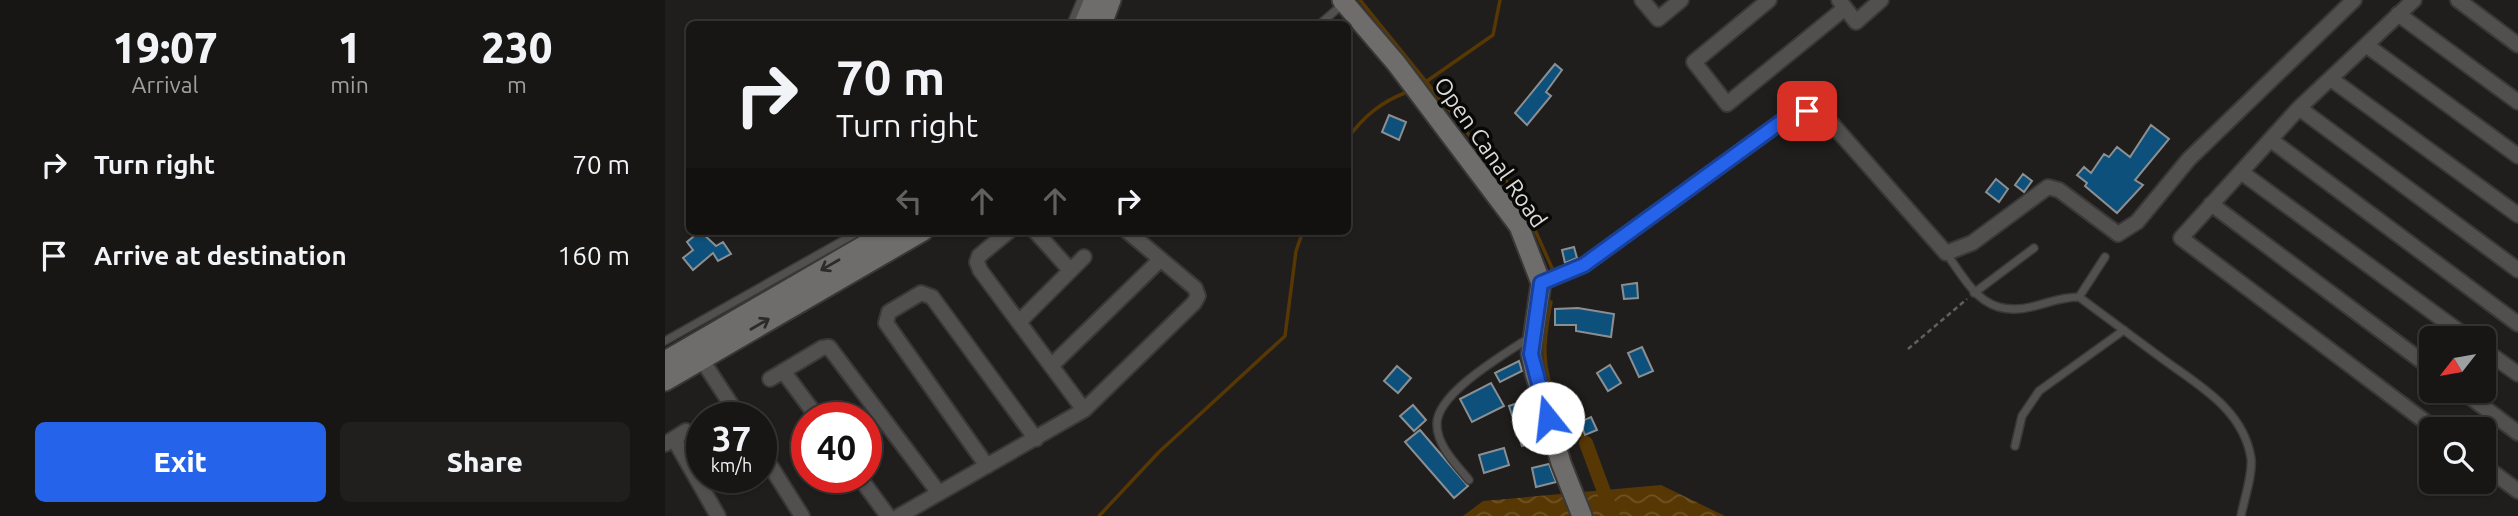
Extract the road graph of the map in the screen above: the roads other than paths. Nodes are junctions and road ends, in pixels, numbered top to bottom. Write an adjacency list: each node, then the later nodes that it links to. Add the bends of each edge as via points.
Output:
1 (1081, 0): 14 (lane)
2 (1094, 0): 15 (main road)
3 (1111, 0): 16 (main road)
4 (1642, 0): 5 (street, via 1658,19)
5 (1681, 0)
6 (1769, 0): 12 (street, via 1694,62 1727,104)
7 (1881, 0): 12 (street, via 1856,22)
8 (2354, 0): 35 (street, via 2189,159 2126,231 2118,234 2059,190 2048,187 1972,243)
9 (2414, 0): 13 (street)
10 (2458, 0): 19 (street)
11 (1343, 1): 17 (lane); 41 (main road, Open Canal Road, via 1397,63 1519,226)
12 (1842, 4)
13 (2399, 14): 18 (street); 21 (street)
14 (1072, 21)
15 (1085, 21)
16 (1103, 21)
17 (1323, 21)
18 (2367, 45): 20 (street); 24 (street)
19 (2518, 45)
20 (2331, 79): 22 (street); 27 (street)
21 (2518, 102)
22 (2299, 108): 23 (street); 40 (street)
23 (2271, 140): 25 (street); 45 (street)
24 (2518, 156)
25 (2241, 172): 26 (street); 46 (street)
26 (2211, 204): 52 (street); 63 (street, via 2181,238)
27 (2518, 215)
28 (853, 235): 49 (lane)
29 (883, 235): 50 (main road, one-way to 50)
30 (915, 235): 50 (main road, one-way to 30)
31 (1004, 235): 44 (street, via 977,262)
32 (1039, 235): 39 (street)
33 (1132, 235): 38 (street)
34 (2034, 247): 42 (lane)
35 (1946, 253): 41 (street, via 1832,124 1807,111 1785,119 1584,265); 42 (lane)
36 (1084, 257): 39 (street)
37 (2105, 257): 43 (lane)
38 (1160, 260): 54 (street); 62 (street, via 1195,288 1198,296)
39 (1070, 270): 44 (street)
40 (2518, 270)
41 (1541, 283): 48 (main road, Open Canal Road)
42 (1974, 293): 43 (lane, via 2009,311)
43 (2078, 296): 47 (lane)
44 (1019, 322): 54 (street)
45 (2518, 324)
46 (2452, 326)
47 (2124, 330): 67 (lane, via 2028,402); 80 (lane, via 2195,379 2239,427 2251,460)
48 (1532, 336): 71 (lane, via 1483,367 1438,414 1436,426 1448,454); 79 (main road, Open Canal Road, via 1535,373)
49 (665, 341)
50 (697, 351): 53 (main road); 58 (main road); 59 (street)
51 (2496, 358): 56 (street)
52 (2419, 359)
53 (665, 361)
54 (1051, 366): 62 (street)
55 (783, 371): 57 (street); 60 (street); 74 (street, via 822,348 835,351)
56 (2518, 374)
57 (770, 379)
58 (665, 381)
59 (730, 402)
60 (806, 402)
61 (2478, 403): 64 (street)
62 (1084, 410): 66 (street)
63 (2419, 417)
64 (2518, 433)
65 (675, 438): 75 (street)
66 (1036, 439): 68 (street); 68 (street, via 932,297 921,293 888,312 886,323)
67 (2015, 446)
68 (987, 466): 74 (street)
69 (2496, 475): 72 (street)
70 (777, 477): 76 (street)
71 (1469, 480)
72 (2518, 491)
73 (871, 493): 77 (street)
74 (939, 493): 78 (street)
75 (718, 516)
76 (802, 516)
77 (888, 516)
78 (899, 516)
79 (1582, 516)
80 (2241, 516)

